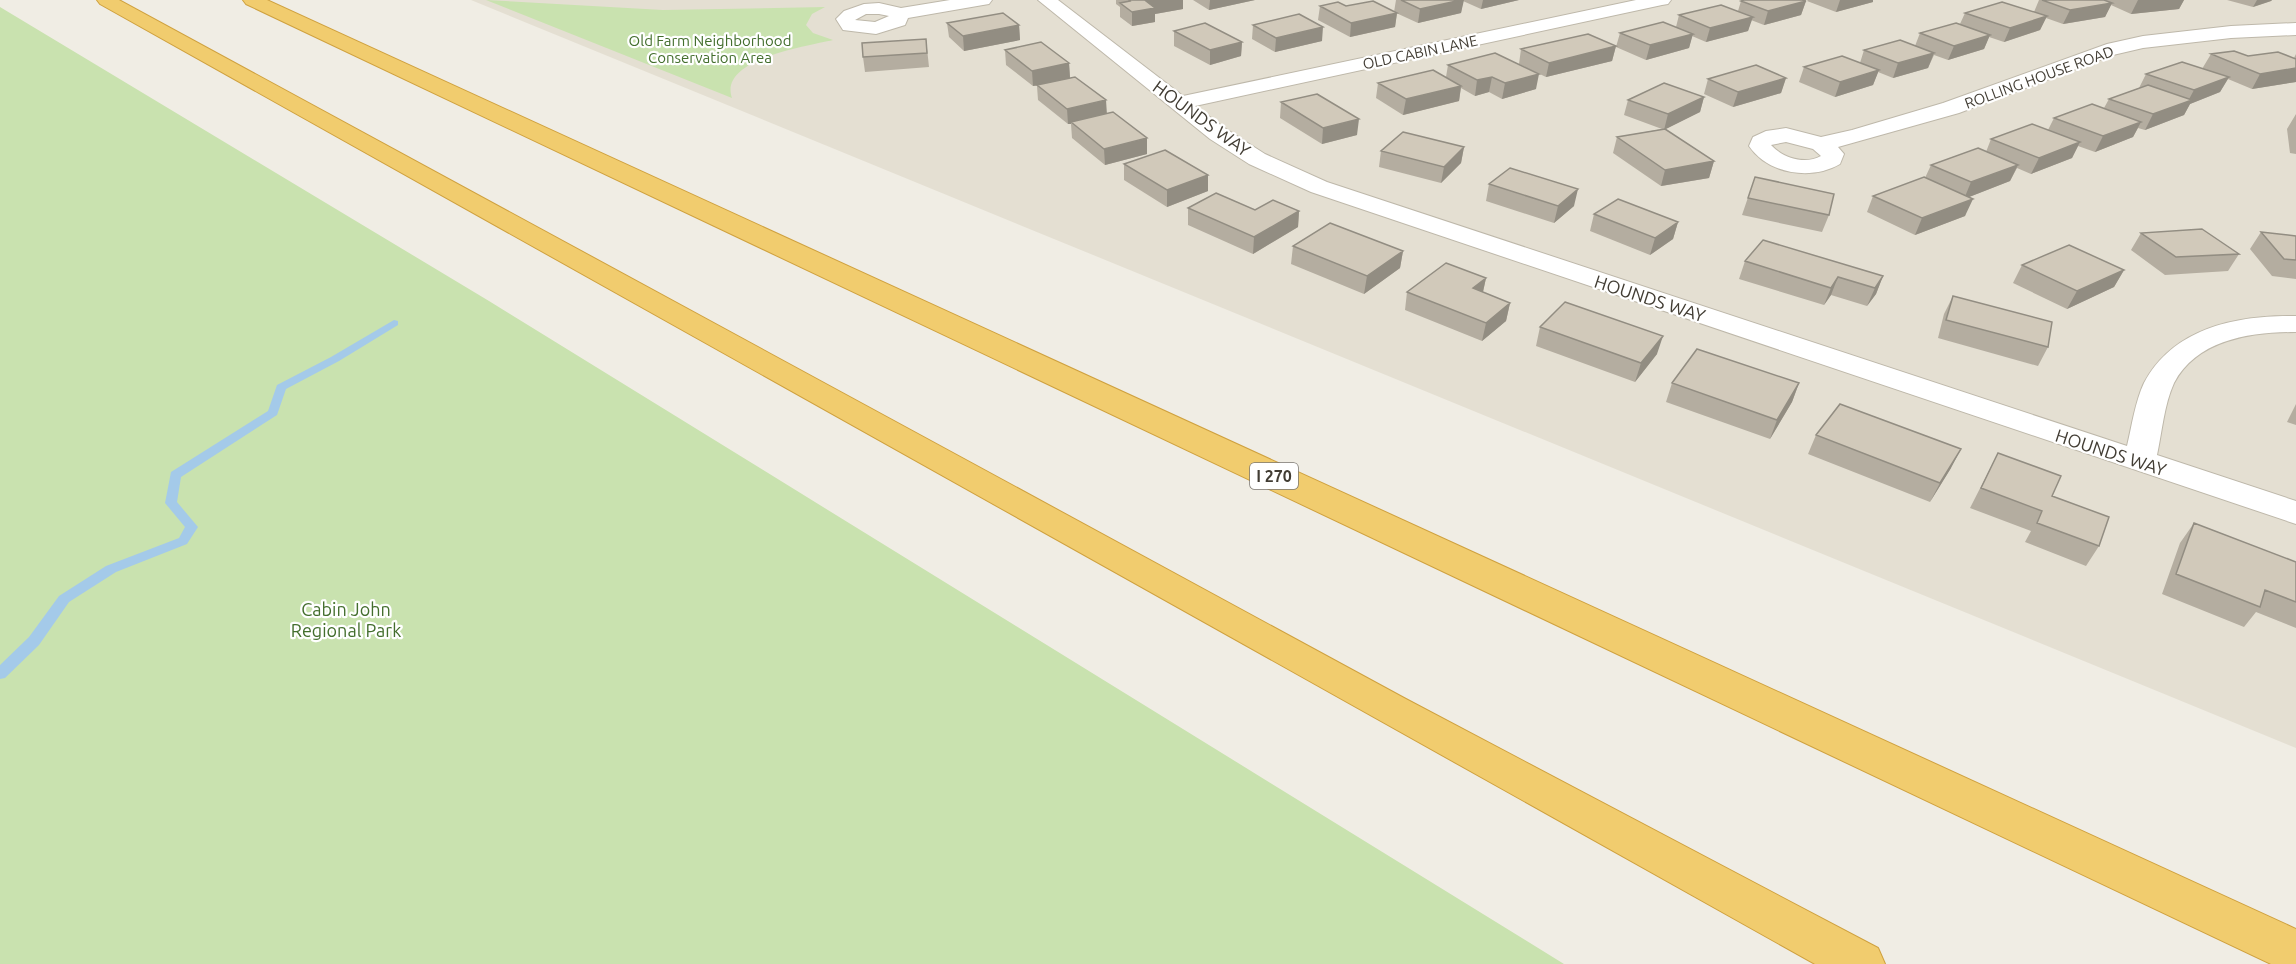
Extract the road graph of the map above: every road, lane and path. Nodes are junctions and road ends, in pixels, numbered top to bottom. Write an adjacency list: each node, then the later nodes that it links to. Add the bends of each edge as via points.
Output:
1 (106, 0): 14 (highway, via 1390,709)
2 (252, 0): 13 (highway, I 270)
3 (983, 0): 6 (street)
4 (1047, 0): 8 (street, HOUNDS WAY)
5 (1662, 0): 8 (street, OLD CABIN LANE)
6 (899, 14)
7 (2296, 29): 9 (street, ROLLING HOUSE ROAD, via 2185,36 2107,50 1951,108)
8 (1179, 103): 11 (street, HOUNDS WAY, via 1257,159 1319,187)
9 (1821, 144)
10 (2296, 324): 11 (street, via 2232,331 2204,340 2182,354 2159,385)
11 (2140, 461): 12 (street, HOUNDS WAY)
12 (2296, 513)
13 (2296, 952)
14 (1862, 964)

